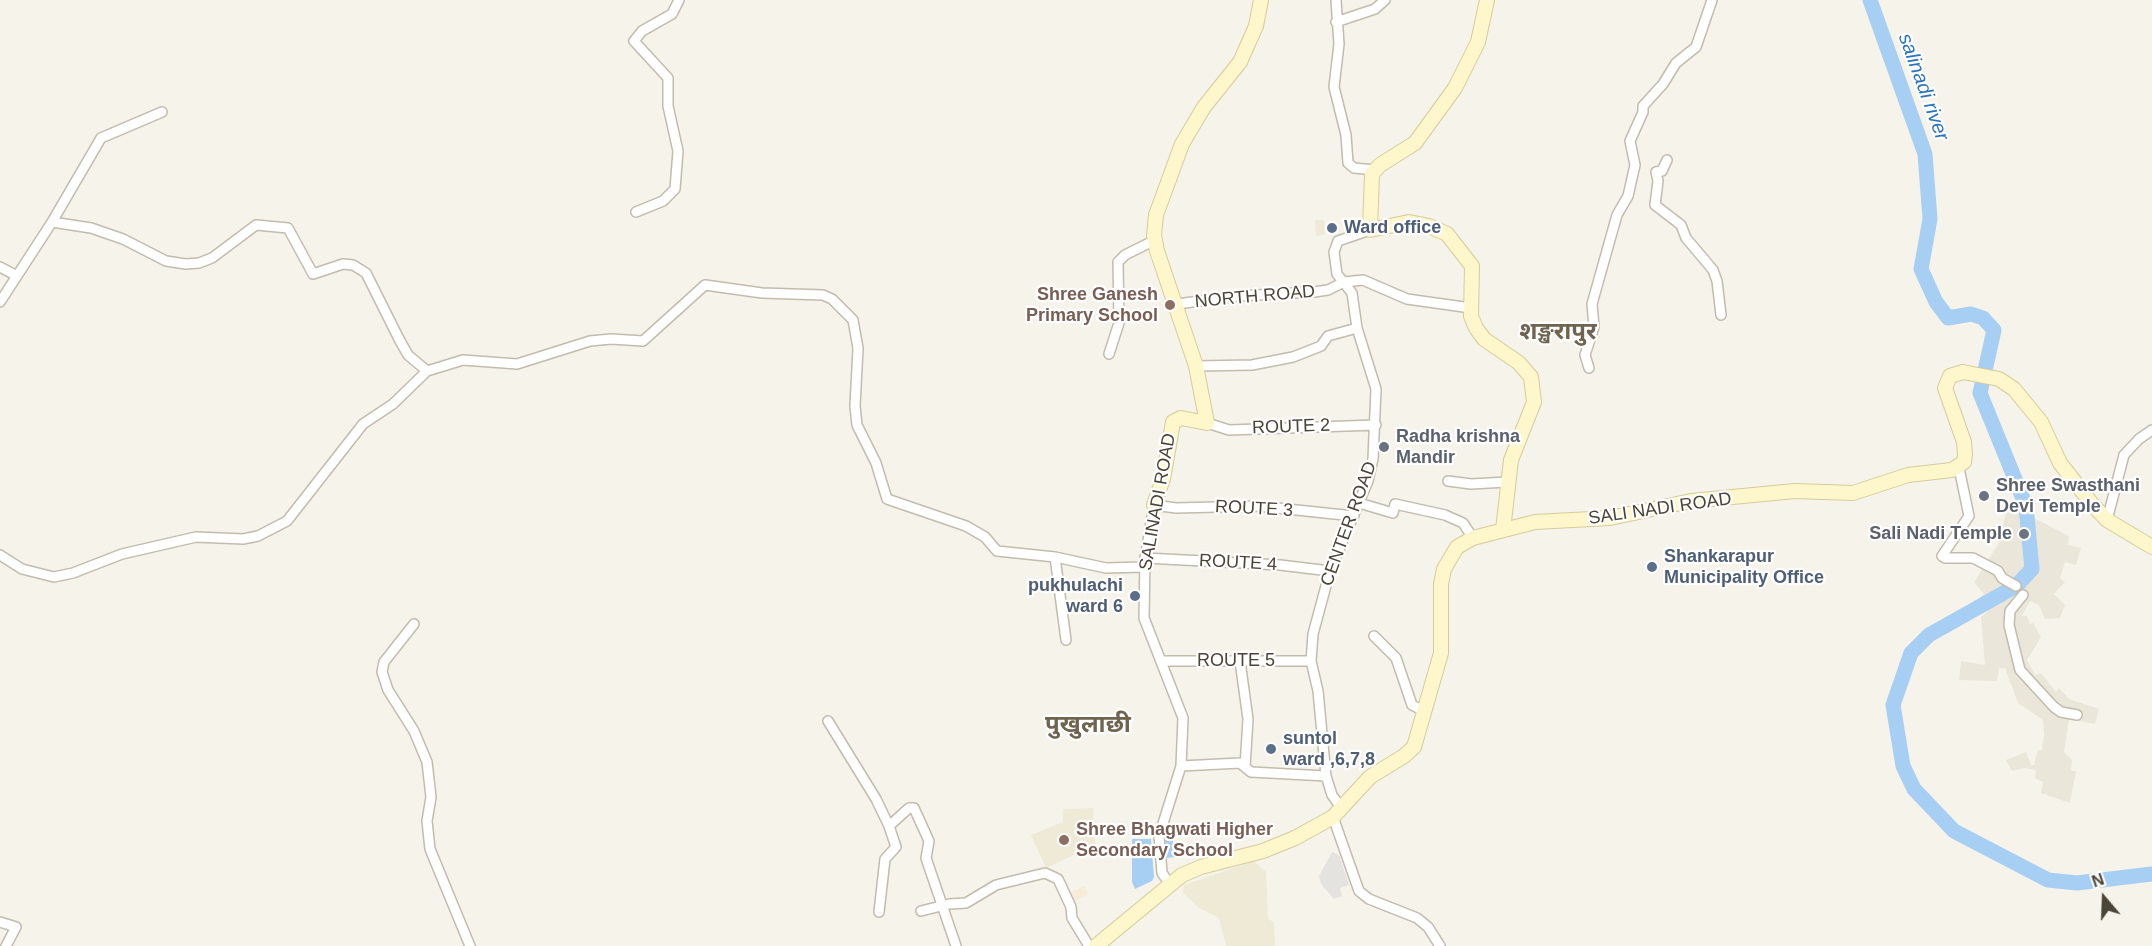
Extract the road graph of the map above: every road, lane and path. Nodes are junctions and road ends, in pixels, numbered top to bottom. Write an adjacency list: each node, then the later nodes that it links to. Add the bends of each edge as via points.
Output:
1 (679, 0): 11 (street, via 672,14 642,31 634,41 668,78 678,151 675,189 663,201)
2 (1261, 0): 14 (main road, via 1256,26 1240,62 1204,107 1182,144 1156,215)
3 (1336, 0): 7 (street)
4 (1385, 0): 7 (street, via 1375,9)
5 (1487, 0): 10 (main road, via 1478,42 1455,88 1415,142)
6 (1712, 0): 25 (street, via 1696,47 1676,63 1643,106 1630,141 1635,165 1592,304 1594,327 1585,355)
7 (1336, 22): 10 (street, via 1339,44 1334,87 1346,135 1348,163 1354,168)
8 (162, 112): 12 (street, via 101,138)
9 (1667, 160): 21 (street, via 1662,171 1656,172 1655,205 1681,225 1686,238 1713,270)
10 (1375, 170): 13 (main road, via 1371,179)
11 (636, 212)
12 (52, 222): 16 (street); 26 (street, via 91,228 166,261 186,264 212,258 256,225 288,228 313,274 343,264 366,273 408,355)
13 (1370, 230): 17 (street, CENTER ROAD, via 1334,245 1336,270); 20 (main road, via 1409,222 1447,234 1472,266)
14 (1155, 240): 19 (main road); 23 (street, via 1118,262 1119,323)
15 (0, 267): 16 (street)
16 (17, 276): 18 (street)
17 (1344, 282): 19 (street, NORTH ROAD, via 1328,290); 20 (street, NORTH ROAD, via 1363,280 1407,299); 22 (street, CENTER ROAD, via 1352,293)
18 (0, 302)
19 (1177, 304): 24 (main road)
20 (1471, 308): 32 (main road, via 1479,333 1527,370 1534,387 1534,402 1514,448)
21 (1721, 315)
22 (1357, 328): 24 (street, via 1328,336 1321,346 1293,357 1252,365); 28 (street, CENTER ROAD, via 1374,380)
23 (1109, 354)
24 (1196, 366): 27 (main road)
25 (1589, 368)
26 (427, 371): 40 (street, via 393,404 363,424 287,521 258,536 196,537 122,554 54,577 22,569); 41 (street, ROUTE 4, via 463,360 517,364 590,341 642,341 705,285 762,293 823,295 853,321 858,348 857,425 876,463 887,499 966,526 985,537 997,551)
27 (1207, 423): 28 (street, ROUTE 2, via 1229,430); 34 (main road, SALINADI ROAD, via 1181,418 1173,422)
28 (1376, 425): 33 (street, CENTER ROAD, via 1373,459)
29 (2152, 430): 36 (street, via 2124,455)
30 (1959, 468): 36 (main road, via 1964,462 1964,442 1945,388 1950,376 1963,372 1988,375 2014,389 2049,434 2060,463); 37 (main road, SALI NADI ROAD, via 1896,478 1853,493 1795,491 1691,501 1617,517 1535,522); 44 (street, via 1969,516 1942,556 1973,558)
31 (1448, 481): 32 (street)
32 (1507, 482): 37 (main road)
33 (1359, 503): 35 (street, CENTER ROAD); 38 (street, via 1393,513 1395,504 1444,515 1463,524)
34 (1154, 505): 35 (street, ROUTE 3, via 1258,506); 42 (street, SALINADI ROAD)
35 (1354, 516): 43 (street, CENTER ROAD)
36 (2107, 520): 39 (main road)
37 (1503, 530): 38 (main road, SALI NADI ROAD)
38 (1473, 538): 52 (main road, via 1457,548 1444,568 1441,653)
39 (2152, 546)
40 (0, 555)
41 (1055, 557): 42 (street, ROUTE 4, via 1106,568); 48 (street)
42 (1145, 562): 43 (street, ROUTE 4, via 1280,565); 49 (street, SALINADI ROAD, via 1144,618)
43 (1330, 571): 51 (street, CENTER ROAD, via 1313,634)
44 (2016, 586)
45 (2023, 595): 53 (street, via 2013,604 2009,625 2020,670 2054,707)
46 (414, 624): 66 (street, via 384,662 382,672 427,762 430,849)
47 (1374, 636): 52 (street, via 1396,658 1412,705)
48 (1066, 640)
49 (1161, 661): 50 (street, ROUTE 5); 55 (street, SALINADI ROAD, via 1183,718)
50 (1240, 661): 51 (street, ROUTE 5); 56 (street, via 1248,719)
51 (1311, 661): 57 (street, CENTER ROAD, via 1318,691)
52 (1424, 711): 58 (main road, via 1414,747 1370,777)
53 (2077, 715)
54 (828, 721): 59 (street)
55 (1181, 766): 56 (street, via 1240,763); 60 (street, SALINADI ROAD, via 1159,836 1162,873)
56 (1245, 767): 57 (street, via 1251,772)
57 (1326, 776): 58 (street, CENTER ROAD)
58 (1338, 813): 60 (main road, via 1295,838 1201,867); 70 (street, CENTER ROAD, via 1359,891 1368,899 1417,918)
59 (889, 826): 61 (street, via 914,808 929,841 926,858); 63 (street, via 896,847 885,859)
60 (1170, 884): 69 (main road)
61 (942, 905): 62 (street); 67 (street); 68 (street, via 972,901 996,885 1020,877 1053,875 1062,885 1072,918)
62 (921, 910)
63 (879, 912)
64 (0, 922): 65 (street, via 16,927)
65 (6, 946)
66 (470, 946)
67 (956, 946)
68 (1089, 946)
69 (1096, 946)
70 (1440, 946)

